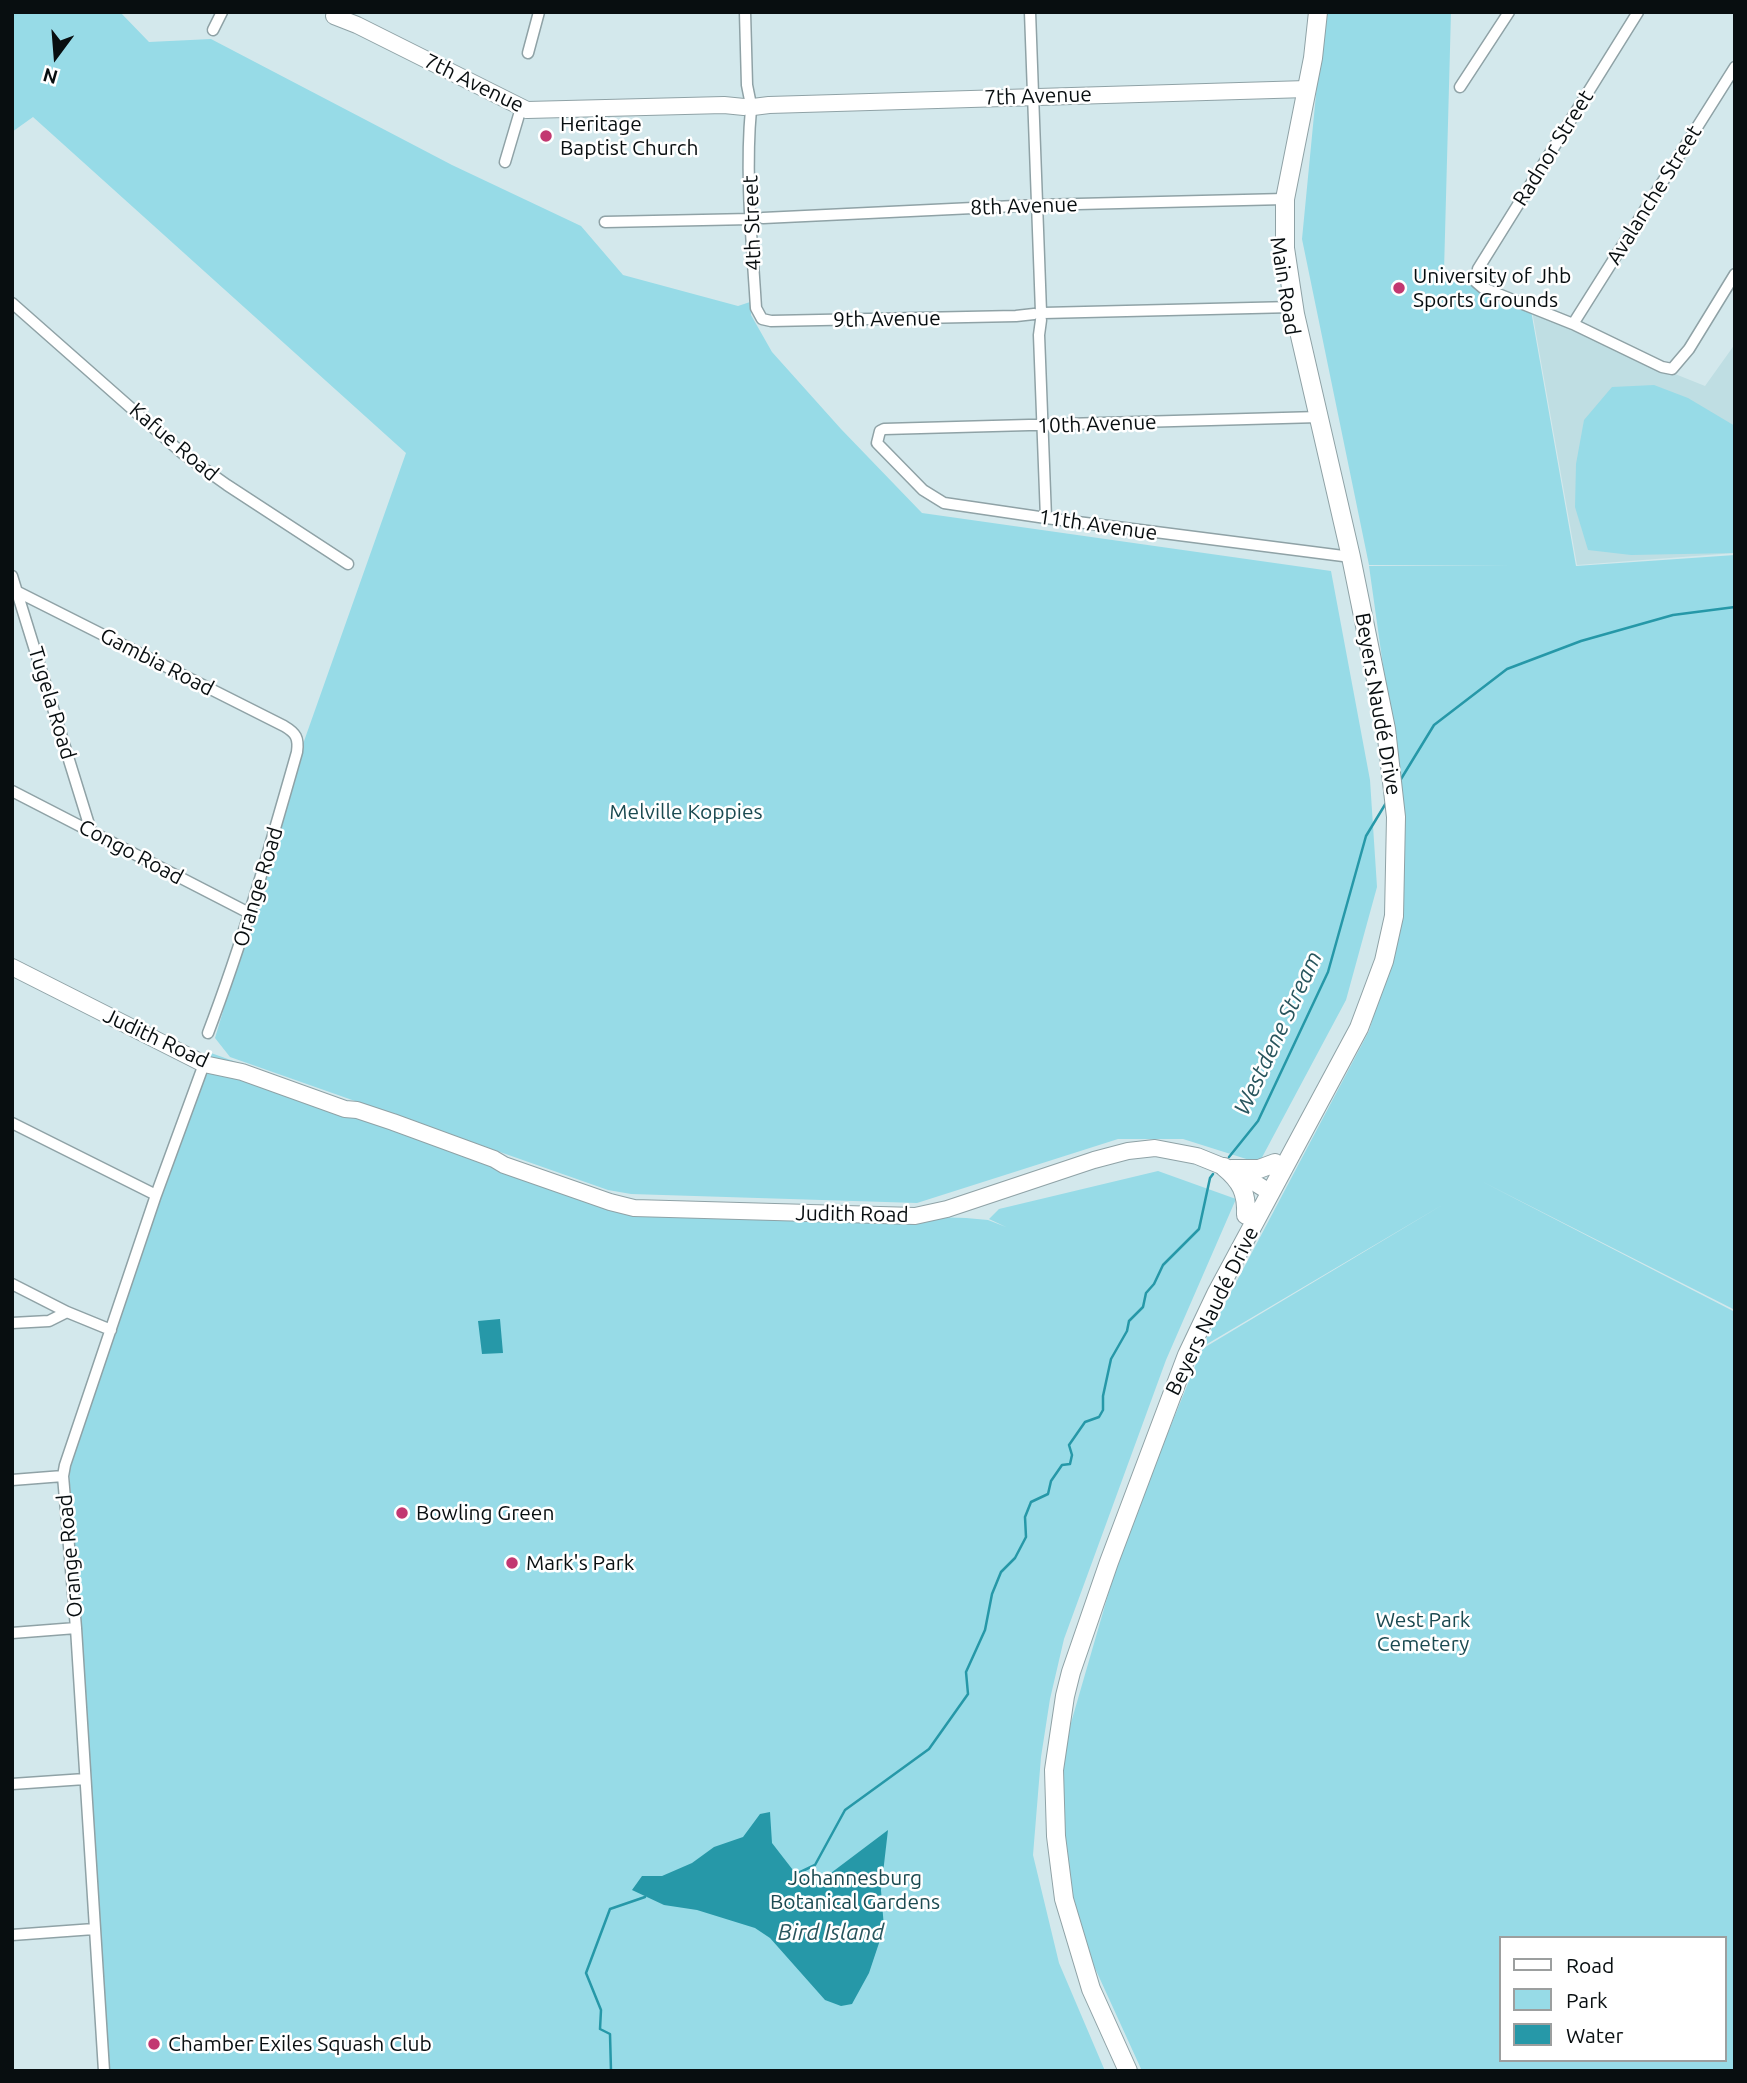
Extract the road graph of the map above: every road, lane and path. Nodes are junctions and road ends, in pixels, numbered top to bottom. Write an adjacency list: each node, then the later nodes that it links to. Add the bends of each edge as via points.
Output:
1 (222, 12): 10 (street)
2 (539, 12): 11 (street)
3 (746, 12): 16 (street, 4th Street)
4 (1030, 12): 15 (street)
5 (1310, 12): 14 (main road, Main Road)
6 (1318, 12): 14 (main road, Main Road)
7 (1509, 12): 13 (street)
8 (1639, 12): 29 (street, Radnor Street, via 1475,278 1479,286)
9 (332, 13): 17 (street, 7th Avenue)
10 (213, 30)
11 (528, 53)
12 (1735, 66): 29 (street, Avalanche Street)
13 (1461, 87)
14 (1304, 89): 15 (street, 7th Avenue); 19 (main road, Main Road)
15 (1032, 96): 16 (street, 7th Avenue); 20 (street)
16 (750, 102): 17 (street, 7th Avenue, via 554,111); 22 (street, 4th Street)
17 (521, 108): 18 (street)
18 (505, 162)
19 (1281, 199): 20 (street, 8th Avenue); 26 (main road, Main Road)
20 (1036, 205): 21 (street, 8th Avenue); 27 (street)
21 (763, 218)
22 (751, 219): 23 (street); 28 (street, 4th Street)
23 (604, 222)
24 (1735, 274): 29 (street, via 1672,369)
25 (12, 303): 35 (street, Kafue Road, via 197,464)
26 (1290, 307): 27 (street, 9th Avenue); 30 (main road, Main Road)
27 (1038, 316): 28 (street, 9th Avenue, via 771,321); 31 (street)
28 (759, 317)
29 (1573, 324)
30 (1315, 417): 31 (street, 10th Avenue); 34 (main road, Main Road)
31 (1042, 425): 32 (street, 10th Avenue, via 884,429); 33 (street)
32 (877, 435): 33 (street, 11th Avenue, via 877,443 933,498)
33 (1046, 518): 34 (street, 11th Avenue)
34 (1346, 557): 46 (main road, Beyers Naudé Drive, via 1383,757 1390,817 1387,896 1376,952 1354,1014); 48 (main road, Beyers Naudé Drive, via 1394,779 1394,916 1384,961 1359,1028)
35 (348, 564)
36 (12, 576): 37 (street, Tugela Road)
37 (15, 590): 38 (street, Gambia Road, via 284,726); 40 (street, Tugela Road)
38 (298, 738): 41 (street, Orange Road)
39 (12, 791): 40 (street, Congo Road)
40 (91, 831): 41 (street, Congo Road)
41 (251, 914): 43 (street, Orange Road)
42 (12, 967): 44 (street, Judith Road)
43 (208, 1033)
44 (204, 1064): 47 (street, Judith Road, via 242,1072 345,1109 433,1147 505,1165 634,1208 915,1216 1128,1151 1181,1151); 49 (street, Orange Road)
45 (12, 1123): 49 (street)
46 (1275, 1163): 47 (main road, via 1259,1169); 48 (main road, Beyers Naudé Drive)
47 (1227, 1168): 48 (street, Judith Road); 50 (main road, via 1245,1191)
48 (1266, 1190): 50 (main road, Beyers Naudé Drive); 65 (main road, Beyers Naudé Drive, via 1173,1391 1126,1514 1075,1660 1057,1739 1054,1801 1064,1899 1091,1989)
49 (156, 1195): 54 (street, Orange Road)
50 (1246, 1215): 64 (main road, Beyers Naudé Drive, via 1202,1301 1143,1440 1073,1636 1049,1729 1045,1787 1055,1892 1080,1983)
51 (12, 1284): 52 (street)
52 (67, 1312): 53 (street, via 49,1321); 54 (street)
53 (12, 1324)
54 (111, 1330): 55 (street, Orange Road)
55 (63, 1476): 56 (street); 57 (street, Orange Road)
56 (12, 1480)
57 (76, 1628): 58 (street); 59 (street, Orange Road)
58 (12, 1633)
59 (85, 1779): 60 (street); 61 (street, Orange Road)
60 (12, 1784)
61 (94, 1929): 62 (street); 63 (street, Orange Road)
62 (12, 1935)
63 (104, 2071)
64 (1119, 2071)
65 (1128, 2071)

